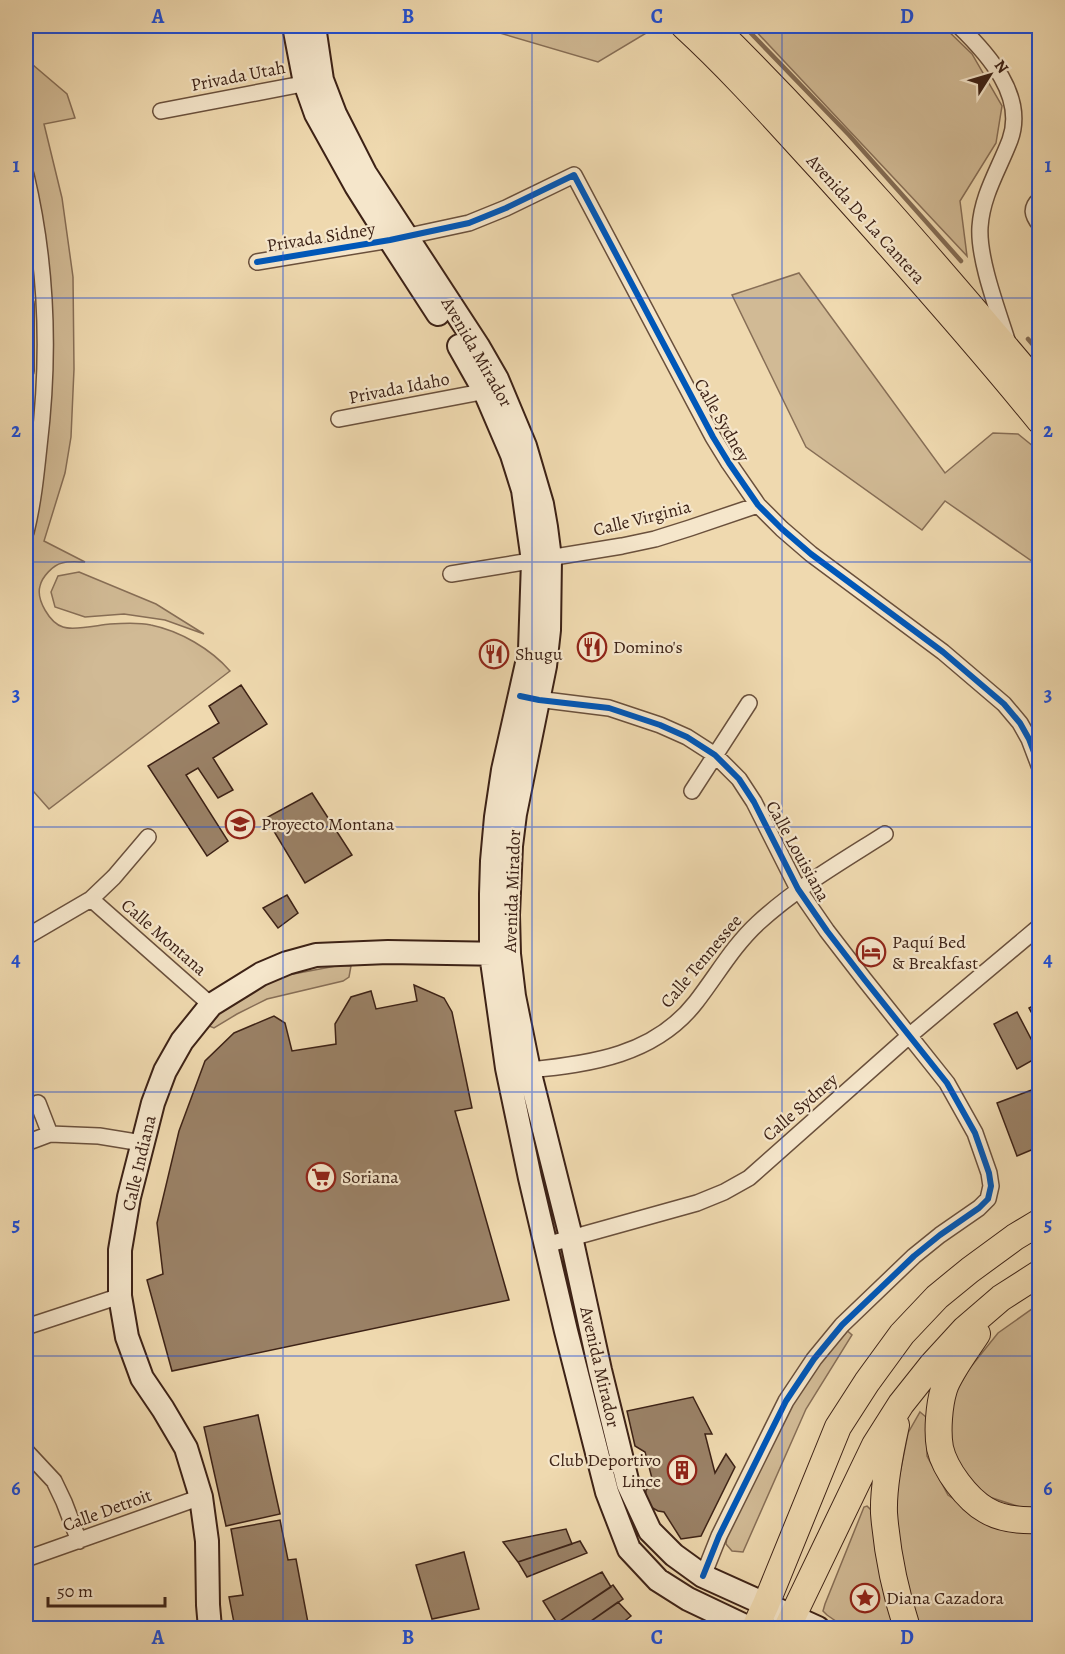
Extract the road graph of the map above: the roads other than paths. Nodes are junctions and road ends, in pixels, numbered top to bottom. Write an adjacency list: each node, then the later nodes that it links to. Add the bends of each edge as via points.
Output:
1 (294, 26): 6 (main road, Avenida Mirador)
2 (314, 26): 6 (main road, Avenida Mirador)
3 (684, 26): 20 (main road, Avenida De La Cantera, via 790,133)
4 (713, 26): 15 (main road, Avenida De La Cantera, via 878,201)
5 (958, 26): 15 (street, via 1006,84 1014,107 1014,128 985,198 980,229 986,269)
6 (313, 81): 7 (street, Privada Utah); 12 (main road, Avenida Mirador, via 335,114)
7 (161, 111)
8 (26, 175): 10 (street)
9 (1036, 202): 11 (street, via 1033,216)
10 (30, 213): 22 (street, via 42,264 45,352 42,423)
11 (1040, 225)
12 (398, 238): 13 (street, Privada Sidney); 18 (main road, Avenida Mirador, via 478,346); 21 (street, Calle Sydney, via 469,223 574,175 713,437)
13 (256, 262)
14 (26, 304): 16 (street)
15 (1012, 354): 17 (main road, Avenida De La Cantera)
16 (26, 371)
17 (1040, 387)
18 (493, 390): 19 (street, Privada Idaho); 23 (main road, Avenida Mirador, via 525,446 536,479 546,527)
19 (339, 419)
20 (1040, 421)
21 (758, 505): 23 (street, Calle Virginia, via 655,539); 28 (street, Calle Sydney, via 811,554 943,652 1004,704 1029,739)
22 (26, 532)
23 (541, 559): 24 (street, Calle Virginia); 25 (main road, Avenida Mirador, via 549,630 545,666)
24 (452, 574)
25 (530, 698): 27 (street, Calle Louisiana, via 609,708 660,725); 36 (main road, Avenida Mirador, via 515,814 508,915)
26 (748, 703): 27 (street)
27 (715, 755): 29 (street); 32 (street, Calle Louisiana, via 739,779 754,802)
28 (1040, 768)
29 (692, 791)
30 (885, 834): 32 (street, Calle Tennessee)
31 (148, 837): 33 (street, Calle Montana)
32 (798, 889): 38 (street, Calle Louisiana); 39 (street, Calle Tennessee, via 739,944 695,1004 666,1031 617,1056)
33 (91, 899): 35 (street, Calle Montana); 37 (street, Calle Montana)
34 (1040, 926): 38 (street, Calle Sydney)
35 (26, 937)
36 (500, 954): 37 (main road, Calle Indiana, via 316,955 261,974); 39 (main road, Avenida Mirador, via 514,996); 46 (main road, Avenida Mirador, via 507,1068)
37 (211, 1005): 43 (main road, Calle Indiana, via 182,1041 165,1071)
38 (909, 1036): 45 (street, Calle Sydney, via 749,1178 697,1203); 57 (street, Calle Louisiana, via 947,1083 975,1133 989,1173 988,1199 914,1256 842,1325 814,1359 786,1401)
39 (529, 1070): 45 (main road, Avenida Mirador)
40 (38, 1103): 41 (street)
41 (50, 1134): 42 (street); 43 (street)
42 (26, 1143)
43 (142, 1143): 48 (main road, Calle Indiana, via 120,1250)
44 (1040, 1222): 58 (main road, via 937,1297 902,1334 867,1382 838,1427)
45 (572, 1237): 46 (street, Calle Sydney); 57 (main road, Avenida Mirador, via 628,1484 650,1531)
46 (546, 1245): 61 (main road, Avenida Mirador, via 607,1492 630,1549 658,1580)
47 (1040, 1273): 49 (main road)
48 (120, 1296): 50 (street); 53 (main road, Calle Indiana, via 127,1337 142,1378 186,1448)
49 (1001, 1298): 51 (main road, via 965,1329); 54 (main road, via 945,1388 939,1417 940,1448 965,1492 986,1510 1008,1518)
50 (26, 1327)
51 (901, 1404): 59 (main road, via 875,1444); 64 (main road, via 888,1457 884,1512 898,1599)
52 (26, 1450): 55 (street, via 54,1481)
53 (201, 1497): 55 (street, Calle Detroit); 60 (main road, Calle Indiana)
54 (1040, 1520)
55 (79, 1541): 56 (street, Calle Detroit)
56 (26, 1559)
57 (703, 1576): 58 (main road, Avenida Mirador)
58 (766, 1604): 59 (main road, Avenida Mirador); 62 (main road)
59 (790, 1623): 63 (main road, Avenida Mirador)
60 (210, 1629)
61 (749, 1629)
62 (755, 1629)
63 (818, 1629)
64 (907, 1629)

